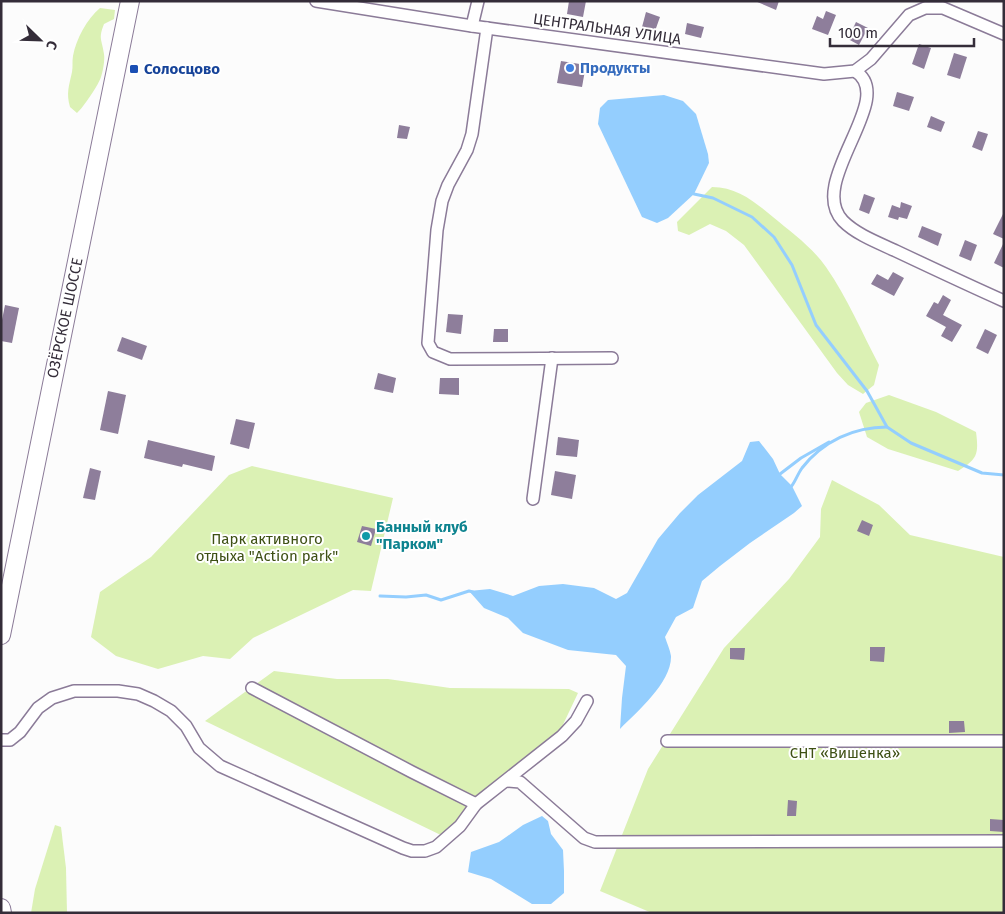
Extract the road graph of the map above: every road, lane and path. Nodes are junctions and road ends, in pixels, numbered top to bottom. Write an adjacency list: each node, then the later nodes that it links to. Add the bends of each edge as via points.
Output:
1 (130, 1): 12 (main road, ОЗЁРСКОЕ ШОССЕ)
2 (316, 1): 4 (street, ЦЕНТРАЛЬНАЯ УЛИЦА)
3 (478, 1): 4 (street)
4 (472, 26): 5 (street, ЦЕНТРАЛЬНАЯ УЛИЦА)
5 (487, 28): 7 (street, ЦЕНТРАЛЬНАЯ УЛИЦА, via 824,74); 9 (street, via 472,134 442,201 428,343 433,352 450,359)
6 (1004, 34): 7 (street, via 943,8 925,8 909,15 872,59)
7 (855, 70): 8 (street, via 862,74 867,85 867,100 836,181 836,211 865,236)
8 (1004, 301)
9 (552, 358): 10 (street); 11 (street)
10 (612, 358)
11 (533, 499)
12 (1, 635)
13 (252, 688): 19 (street)
14 (587, 701): 18 (street, via 576,721 562,736)
15 (1, 740): 19 (street, via 10,740 20,732 38,708 52,698 74,691 138,694 171,711 186,726 198,748 220,766 412,851 436,847 460,826)
16 (667, 741): 17 (street)
17 (1004, 741)
18 (507, 781): 19 (street); 20 (street, via 520,782 584,838 595,842)
19 (476, 804)
20 (1004, 841)
21 (1, 908): 22 (main road)
22 (2, 913)

